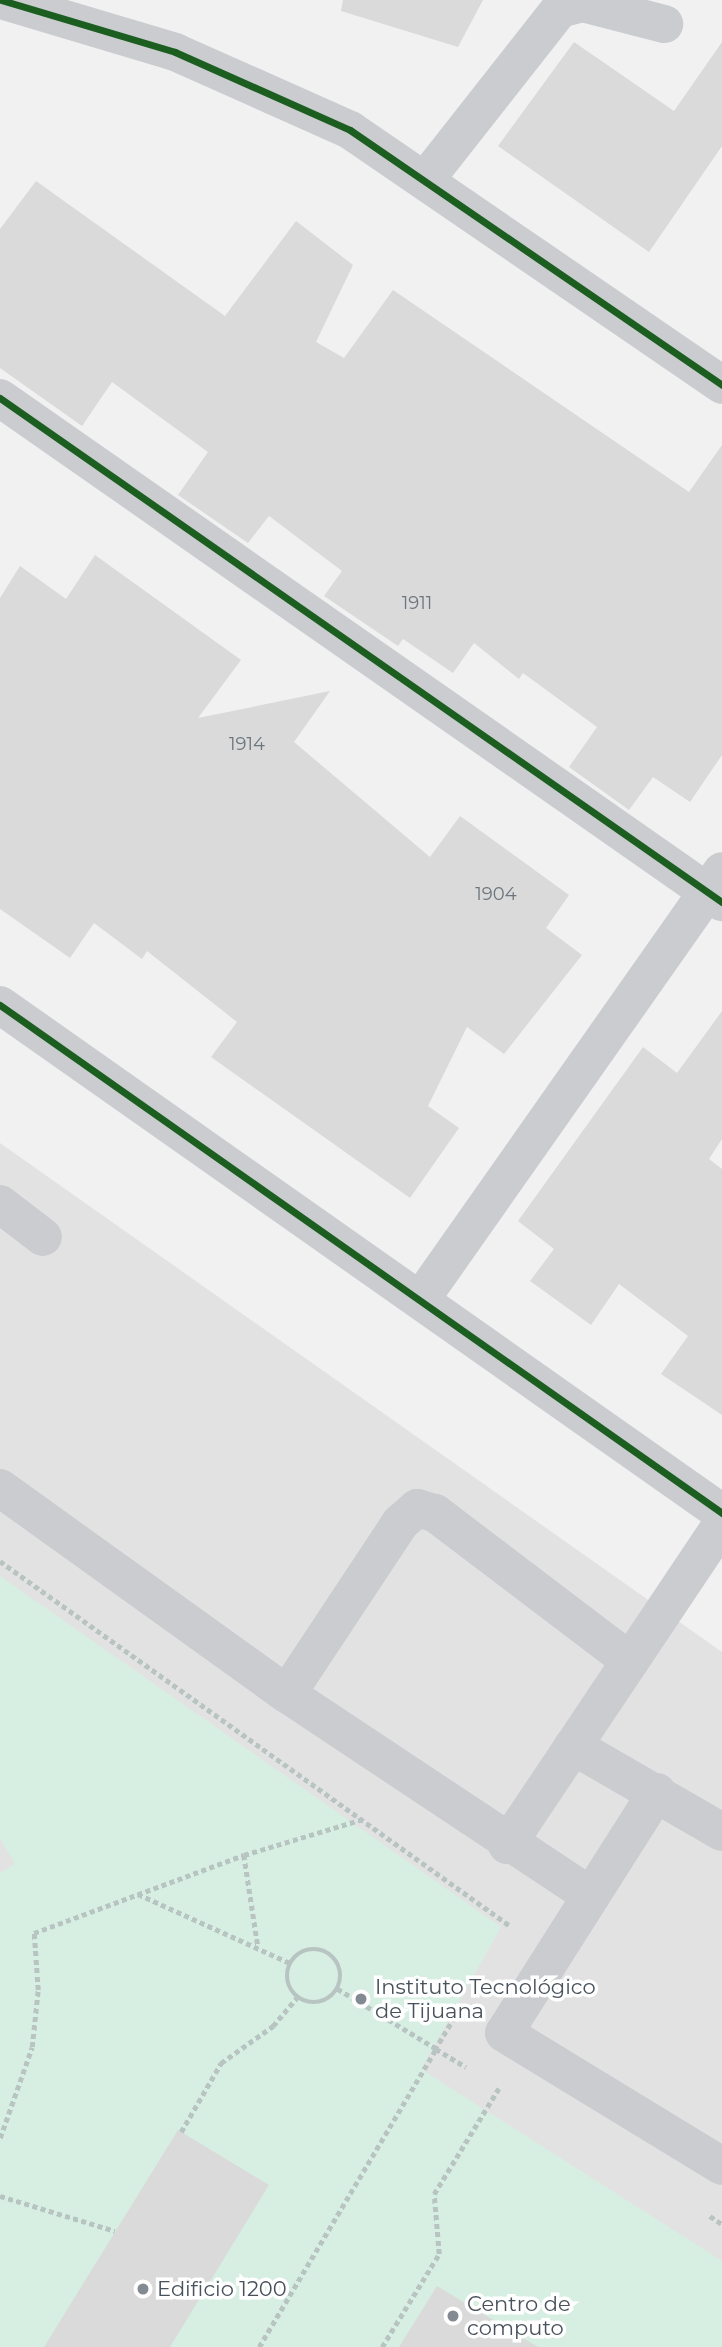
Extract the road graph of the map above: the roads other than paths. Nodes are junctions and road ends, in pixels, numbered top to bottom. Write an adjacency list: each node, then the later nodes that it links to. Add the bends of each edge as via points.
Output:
1 (2, 0): 3 (street, via 175,52 350,130)
2 (664, 24): 3 (street, via 583,3 559,9)
3 (426, 179): 4 (street)
4 (722, 385)
5 (0, 398): 6 (street)
6 (717, 888): 10 (street)
7 (0, 1005): 10 (street)
8 (0, 1204): 9 (street)
9 (43, 1237)
10 (421, 1299): 12 (street)
11 (0, 1488): 15 (street)
12 (722, 1513)
13 (722, 1524): 14 (street)
14 (630, 1661): 15 (street, via 435,1513 417,1508 400,1523); 16 (street)
15 (287, 1694): 19 (street)
16 (573, 1746): 17 (street); 19 (street)
17 (657, 1792): 18 (street); 20 (street)
18 (722, 1832)
19 (507, 1845): 20 (street)
20 (591, 1896): 21 (street, via 504,2032)
21 (722, 2166)

